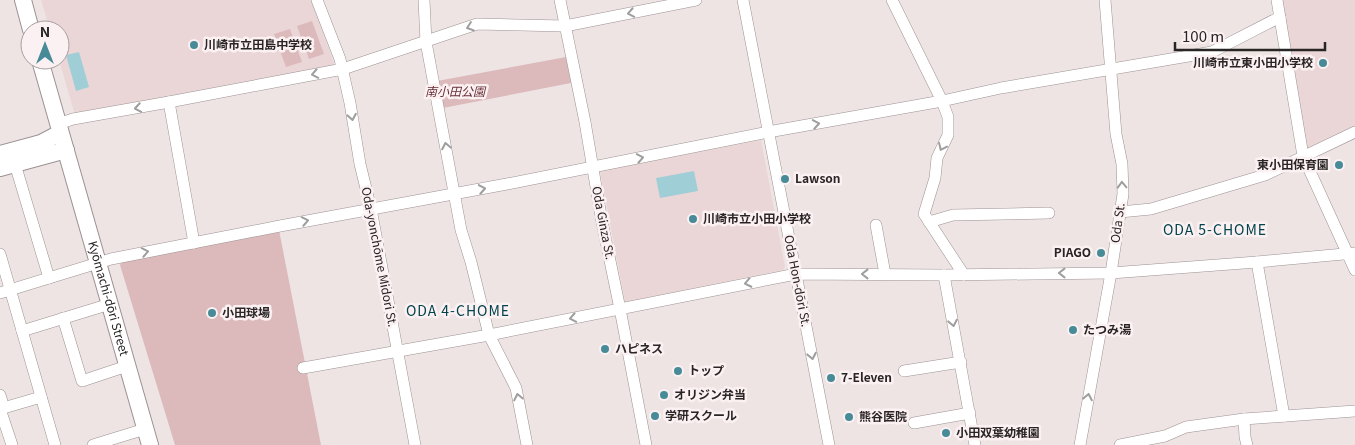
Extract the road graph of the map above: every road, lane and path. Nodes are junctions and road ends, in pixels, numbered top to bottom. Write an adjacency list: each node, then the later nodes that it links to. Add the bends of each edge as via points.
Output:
1 (23, 0): 11 (street)
2 (317, 0): 14 (street, Oda-yonchōme Midori St.)
3 (424, 0): 13 (street)
4 (560, 0): 12 (street, Oda Ginza St.)
5 (696, 0): 12 (street, one-way to 12)
6 (743, 0): 20 (street, Oda Hon-dōri St.)
7 (892, 0): 17 (street)
8 (1105, 0): 15 (street, Oda St.)
9 (1277, 0): 10 (street)
10 (1280, 17): 15 (street, via 1212,52); 24 (street)
11 (28, 20)
12 (565, 26): 13 (street, one-way to 13, via 478,24); 26 (street, Oda Ginza St.)
13 (426, 42): 14 (street); 27 (street, one-way to 13)
14 (342, 69): 18 (street, one-way to 18); 28 (street, Oda-yonchōme Midori St., one-way to 28)
15 (1111, 69): 17 (street); 29 (street, Oda St., one-way to 15, via 1122,164 1116,134)
16 (43, 70): 19 (street)
17 (942, 100): 20 (street, one-way to 17); 31 (street, one-way to 31, via 948,118 948,135 937,158 935,178 924,214)
18 (168, 102): 19 (street, one-way to 19, via 73,119); 33 (street)
19 (59, 128): 22 (street, Kyōmachi-dōri Street); 23 (street, via 41,143)
20 (768, 132): 26 (street, one-way to 20); 40 (street, Oda Hon-dōri St.)
21 (1355, 132): 24 (street)
22 (66, 150): 25 (street); 36 (street, Kyōmachi-dōri Street)
23 (0, 154)
24 (1302, 156): 29 (street, via 1265,175 1151,209); 34 (street)
25 (8, 166): 44 (street)
26 (592, 168): 27 (street, one-way to 26); 47 (street, Oda Ginza St.)
27 (454, 194): 28 (street); 50 (street)
28 (370, 209): 33 (street, one-way to 28); 51 (street, Oda-yonchōme Midori St.)
29 (1120, 212): 39 (street, Oda St.)
30 (1049, 213): 31 (street, via 953,215)
31 (929, 222): 43 (street)
32 (876, 225): 41 (street)
33 (194, 243): 36 (street, one-way to 33)
34 (1351, 253): 37 (street); 38 (street)
35 (0, 254): 45 (street)
36 (98, 262): 44 (street); 46 (street, Kyōmachi-dōri Street)
37 (1257, 262): 39 (street); 61 (street)
38 (1355, 270)
39 (1111, 273): 43 (street, one-way to 43); 74 (street, Oda St., one-way to 39)
40 (796, 274): 41 (street, one-way to 40); 47 (street, one-way to 47); 72 (street, Oda Hon-dōri St., one-way to 72)
41 (885, 274): 42 (street)
42 (944, 275): 43 (street); 52 (street, one-way to 52)
43 (964, 275)
44 (48, 278): 45 (street)
45 (5, 292): 49 (street)
46 (110, 304): 48 (street); 53 (street, Kyōmachi-dōri Street)
47 (620, 309): 50 (street, one-way to 50); 71 (street, Oda Ginza St.)
48 (63, 318): 49 (street); 53 (street, via 82,381)
49 (22, 331): 57 (street)
50 (489, 335): 51 (street); 70 (street, one-way to 50, via 516,388)
51 (397, 352): 54 (street); 69 (street, Oda-yonchōme Midori St.)
52 (960, 362): 55 (street); 60 (street)
53 (128, 366): 64 (street, Kyōmachi-dōri Street)
54 (303, 368)
55 (904, 371)
56 (0, 395): 58 (street)
57 (41, 397): 58 (street); 66 (street)
58 (1, 409): 65 (street)
59 (1355, 411): 61 (street)
60 (970, 413): 63 (street); 73 (street)
61 (1284, 416): 62 (street)
62 (1244, 420): 75 (street, via 1186,427 1165,436); 76 (street)
63 (914, 423)
64 (145, 429): 67 (street); 68 (street, Kyōmachi-dōri Street)
65 (12, 445)
66 (55, 445)
67 (93, 445)
68 (150, 445)
69 (415, 445)
70 (527, 445)
71 (646, 445)
72 (829, 445)
73 (975, 445)
74 (1080, 445)
75 (1120, 445)
76 (1247, 445)

